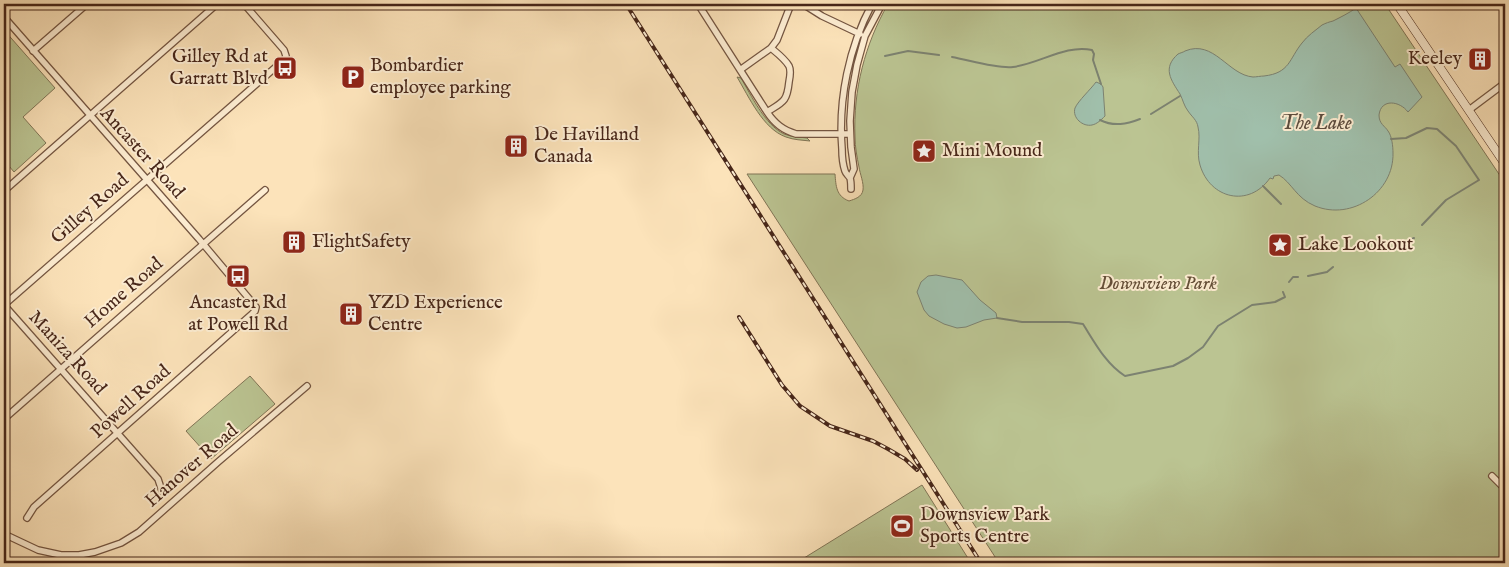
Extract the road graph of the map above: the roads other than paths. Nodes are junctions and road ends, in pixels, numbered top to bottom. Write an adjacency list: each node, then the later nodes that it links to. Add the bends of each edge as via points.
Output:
1 (87, 4): 14 (street)
2 (217, 4): 19 (street)
3 (244, 4): 24 (street, Gilley Road, via 284,50 285,59)
4 (698, 4): 15 (street)
5 (791, 4): 13 (street)
6 (802, 4): 11 (street)
7 (872, 4): 11 (street)
8 (882, 4): 12 (street)
9 (1397, 4): 17 (main road)
10 (4, 17): 14 (street, Ancaster Road)
11 (858, 34): 12 (street); 20 (street, via 844,93)
12 (865, 36): 21 (street, via 852,92)
13 (772, 48): 15 (street); 18 (street, via 790,68 790,77 786,98)
14 (34, 51): 19 (street, Ancaster Road)
15 (740, 70): 18 (street)
16 (1505, 83): 17 (street)
17 (1469, 110): 22 (main road)
18 (767, 112): 20 (street, via 775,123 796,134)
19 (90, 116): 24 (street, Ancaster Road); 27 (street)
20 (841, 134): 21 (street); 23 (street, via 845,171)
21 (850, 134): 23 (street, via 854,169)
22 (1505, 164)
23 (850, 178): 25 (street)
24 (146, 180): 28 (street, Ancaster Road); 29 (street, Gilley Road)
25 (851, 189)
26 (265, 190): 28 (street, Home Road)
27 (4, 191)
28 (203, 244): 30 (street, Ancaster Road); 31 (street, Home Road)
29 (4, 305): 31 (street, Maniza Road)
30 (256, 309): 34 (street, Powell Road)
31 (61, 369): 33 (street, Home Road); 34 (street, Maniza Road)
32 (307, 386): 39 (street, Hanover Road, via 139,532 121,543 89,554 70,555 31,548)
33 (4, 419)
34 (118, 434): 37 (street, Maniza Road, via 158,479); 38 (street, Powell Road, via 34,507)
35 (1492, 476): 36 (street)
36 (1505, 488)
37 (162, 492)
38 (28, 518)
39 (4, 534)

